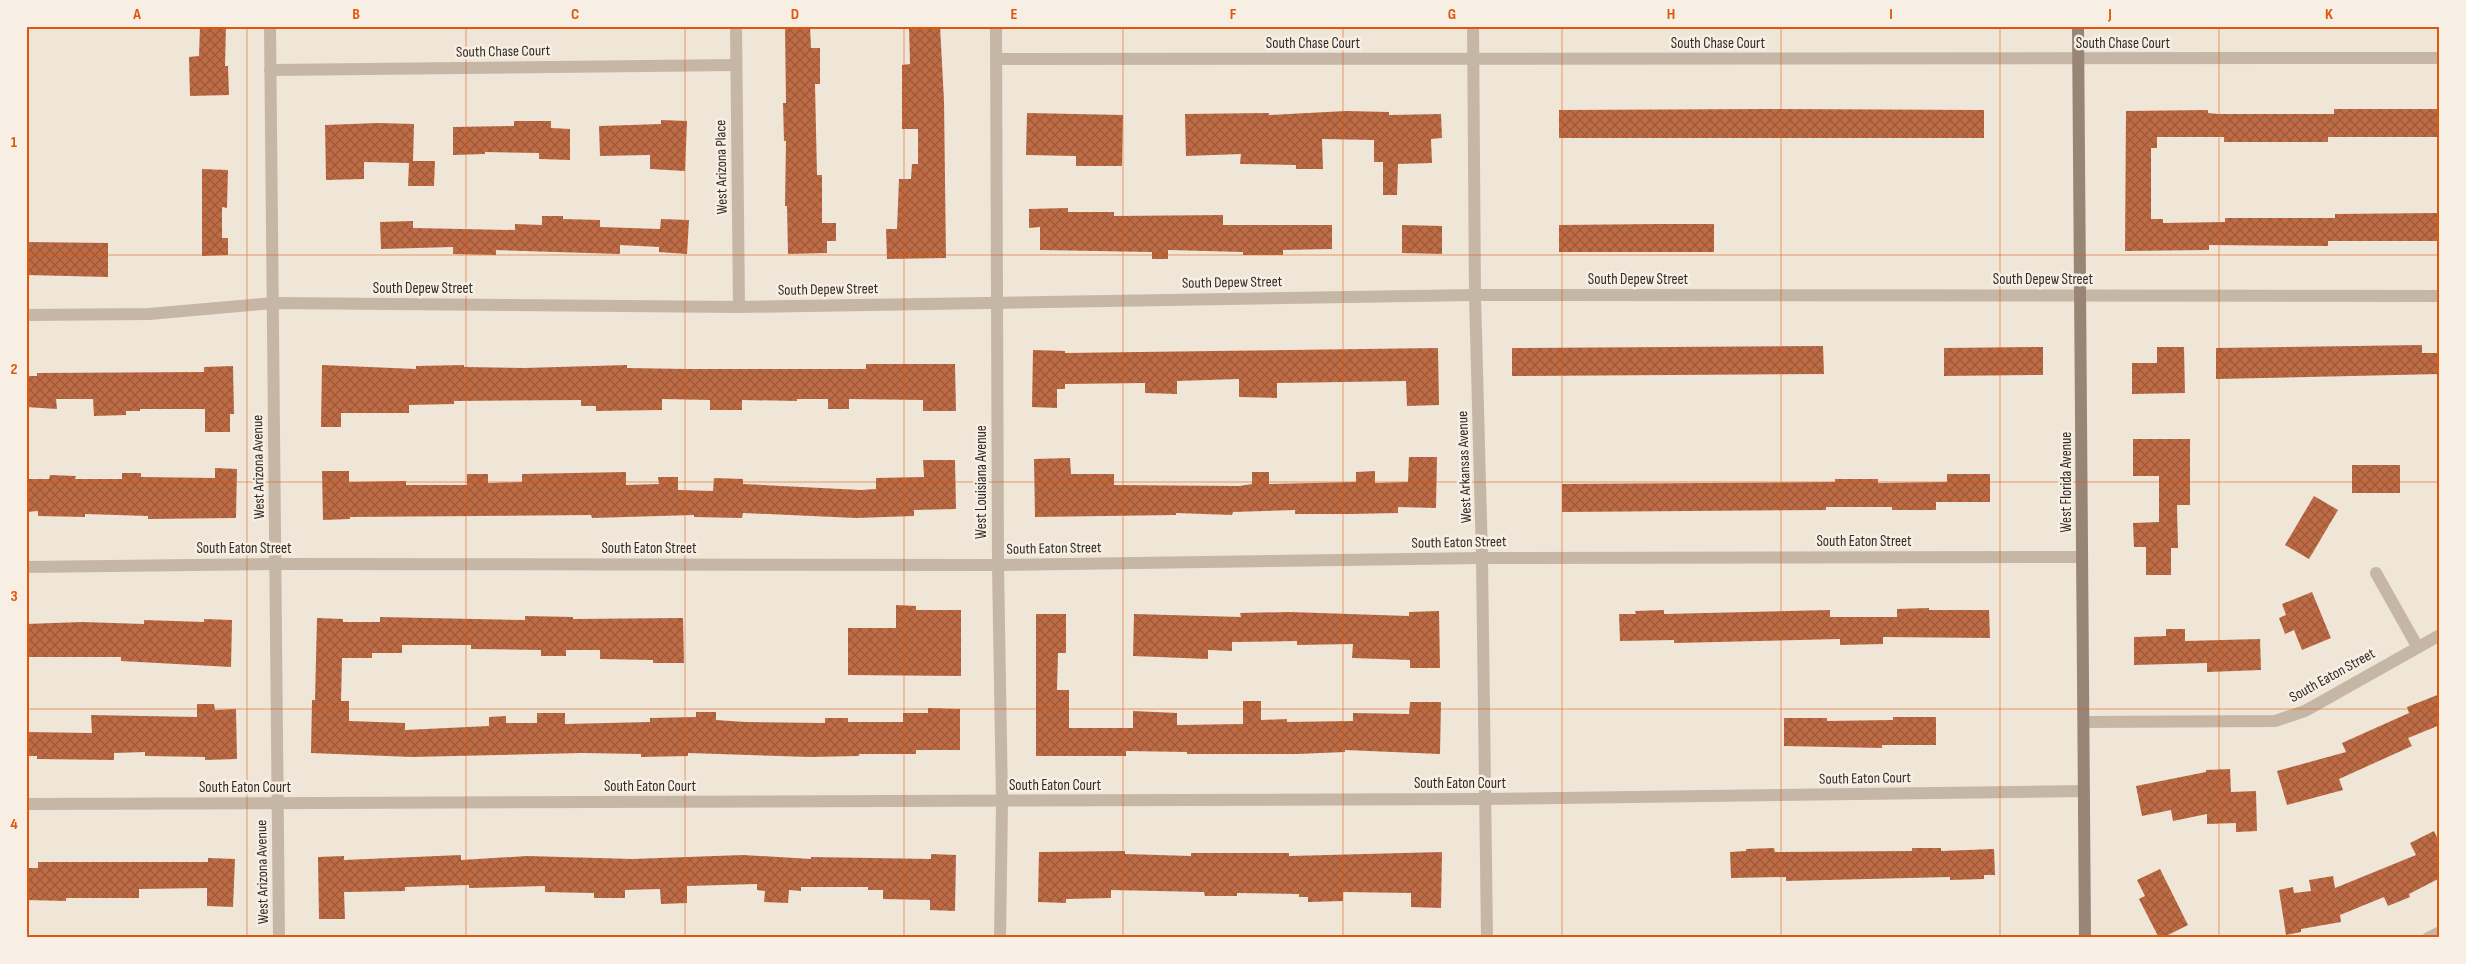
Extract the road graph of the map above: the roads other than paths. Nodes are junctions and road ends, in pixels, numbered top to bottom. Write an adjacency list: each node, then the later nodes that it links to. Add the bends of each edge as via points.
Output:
1 (270, 26): 11 (street, West Arizona Avenue)
2 (736, 26): 10 (street, West Arizona Place)
3 (996, 26): 7 (street, West Louisiana Avenue)
4 (1473, 26): 8 (street, West Arkansas Avenue)
5 (2078, 26): 9 (street, West Florida Avenue)
6 (2440, 58): 9 (street, South Chase Court)
7 (997, 59): 8 (street, South Chase Court); 15 (street, West Louisiana Avenue)
8 (1473, 59): 9 (street, South Chase Court); 12 (street, West Arkansas Avenue)
9 (2078, 60): 13 (street, West Florida Avenue)
10 (736, 65): 11 (street, South Chase Court); 17 (street, West Arizona Place)
11 (270, 70): 16 (street, West Arizona Avenue)
12 (1475, 295): 13 (street, South Depew Street); 15 (street, South Depew Street); 20 (street, West Arkansas Avenue)
13 (2080, 296): 14 (street, South Depew Street); 19 (street, West Florida Avenue)
14 (2440, 296)
15 (997, 302): 17 (street, South Depew Street); 22 (street, West Louisiana Avenue)
16 (272, 303): 17 (street, South Depew Street); 18 (street, South Depew Street, via 149,314); 21 (street, West Arizona Avenue)
17 (739, 307)
18 (26, 315)
19 (2082, 557): 20 (street, South Eaton Street); 27 (street, West Florida Avenue)
20 (1482, 558): 22 (street, South Eaton Street); 29 (street, West Arkansas Avenue)
21 (275, 564): 22 (street, South Eaton Street); 23 (street, South Eaton Street); 31 (street, West Arizona Avenue)
22 (998, 565): 30 (street, West Louisiana Avenue)
23 (26, 567)
24 (2376, 573): 26 (street)
25 (2440, 635): 26 (street, South Eaton Street)
26 (2417, 646): 27 (street, South Eaton Street, via 2305,711 2275,721)
27 (2084, 722): 28 (street, West Florida Avenue)
28 (2084, 791): 29 (street, South Eaton Court); 37 (street, West Florida Avenue)
29 (1485, 799): 30 (street, South Eaton Court); 36 (street, West Arkansas Avenue)
30 (1002, 802): 31 (street, South Eaton Court); 35 (street, West Louisiana Avenue)
31 (277, 803): 32 (street, South Eaton Court); 34 (street, West Arizona Avenue)
32 (26, 804)
33 (2440, 932): 38 (street)
34 (278, 938)
35 (1000, 938)
36 (1487, 938)
37 (2085, 938)
38 (2428, 938)

